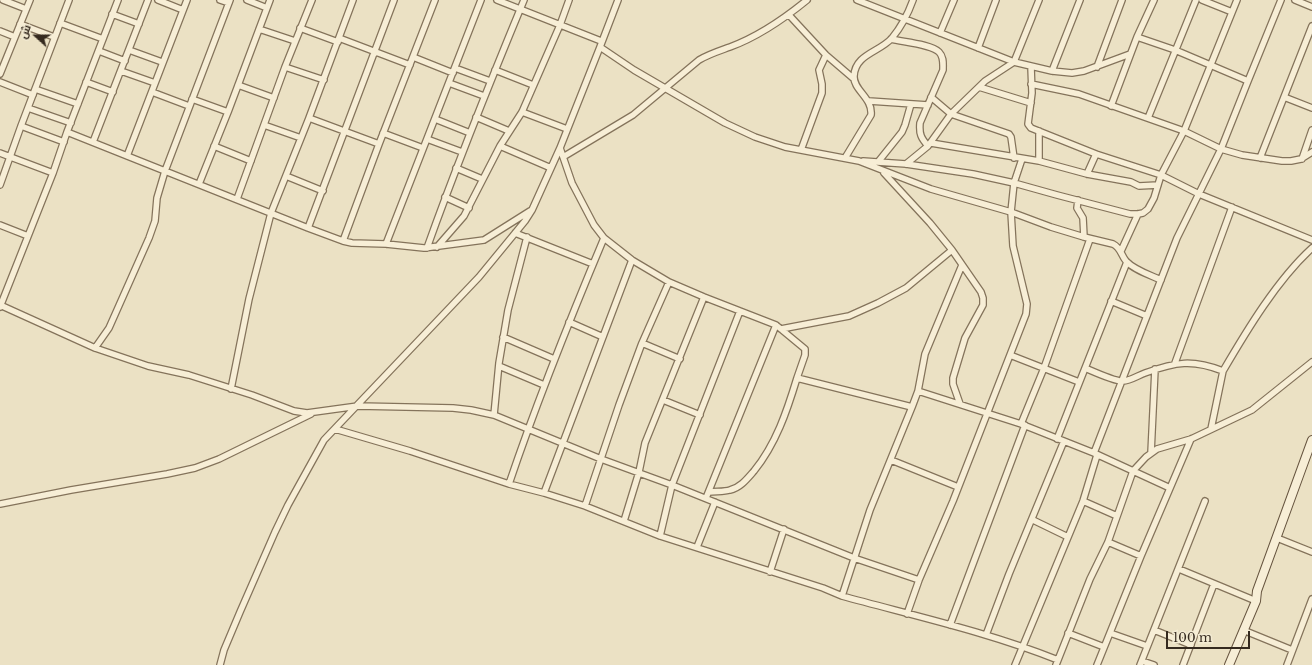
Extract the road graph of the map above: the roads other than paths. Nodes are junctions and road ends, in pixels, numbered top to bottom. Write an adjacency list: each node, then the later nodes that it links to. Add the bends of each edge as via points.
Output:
1 (3, 0): 38 (street)
2 (30, 0): 38 (street)
3 (69, 0): 45 (street)
4 (118, 0): 42 (street)
5 (148, 0): 47 (street)
6 (158, 0): 40 (street)
7 (187, 0): 40 (street)
8 (220, 0): 34 (street)
9 (246, 0): 37 (street)
10 (270, 0): 37 (street)
11 (312, 0): 50 (street)
12 (353, 0): 59 (street)
13 (394, 0): 66 (street)
14 (435, 0): 69 (street)
15 (481, 0): 78 (street)
16 (497, 0): 39 (street)
17 (524, 0): 39 (street)
18 (569, 0): 48 (street)
19 (618, 0): 61 (street)
20 (807, 0): 43 (street)
21 (857, 0): 35 (street)
22 (913, 0): 44 (street)
23 (954, 0): 53 (street)
24 (996, 0): 62 (street)
25 (1039, 0): 72 (street)
26 (1080, 0): 81 (street)
27 (1122, 0): 77 (street)
28 (1154, 0): 54 (street)
29 (1196, 0): 64 (street)
30 (1202, 0): 41 (street)
31 (1237, 0): 41 (street)
32 (1281, 0): 86 (street)
33 (1295, 0): 36 (street)
34 (229, 2): 104 (street)
35 (869, 2): 44 (street)
36 (1312, 7)
37 (267, 8): 51 (street)
38 (26, 9): 46 (street)
39 (520, 9): 48 (street); 79 (street)
40 (183, 10): 71 (street)
41 (1232, 12): 74 (street)
42 (112, 14): 47 (street); 57 (street)
43 (789, 15): 68 (street); 95 (street, via 731,47 698,60)
44 (906, 19): 53 (street); 58 (street)
45 (60, 23): 56 (street); 57 (street)
46 (20, 24): 55 (street); 56 (street)
47 (139, 24): 63 (street)
48 (560, 25): 61 (street); 93 (street)
49 (1312, 26): 102 (street)
50 (300, 28): 59 (street); 60 (street)
51 (259, 29): 60 (street); 92 (street)
52 (0, 31): 55 (street)
53 (940, 33): 62 (street)
54 (1137, 36): 64 (street); 67 (street)
55 (14, 37): 82 (street)
56 (54, 37): 96 (street)
57 (103, 39): 65 (street)
58 (891, 39): 83 (street, via 864,57 856,69); 101 (street, via 931,47 939,52 943,60 943,70)
59 (338, 40): 66 (street); 84 (street)
60 (295, 41): 75 (street)
61 (601, 44): 95 (street); 124 (street)
62 (978, 48): 72 (street)
63 (129, 50): 70 (street); 71 (street)
64 (1175, 50): 74 (street); 119 (street)
65 (99, 51): 70 (street); 88 (street)
66 (375, 52): 73 (street); 130 (street)
67 (1130, 54): 77 (street); 111 (street)
68 (826, 55): 83 (street); 144 (street, via 819,70 822,93)
69 (413, 57): 73 (street); 78 (street)
70 (125, 60): 80 (street)
71 (162, 62): 89 (street)
72 (1014, 62): 76 (street); 94 (street)
73 (410, 65): 131 (street)
74 (1211, 65): 86 (street); 128 (street)
75 (286, 67): 84 (street); 103 (street)
76 (1031, 67): 81 (street); 91 (street)
77 (1097, 67): 81 (street, via 1072,73)
78 (454, 70): 85 (street); 90 (street)
79 (495, 70): 85 (street); 93 (street)
80 (121, 71): 89 (street); 97 (street)
81 (1052, 72)
82 (0, 74)
83 (854, 79): 105 (street)
84 (324, 80): 118 (street)
85 (490, 81): 100 (street)
86 (1248, 81): 143 (street)
87 (0, 82): 99 (street)
88 (86, 82): 97 (street); 107 (street)
89 (155, 83): 98 (street)
90 (449, 83): 100 (street); 120 (street)
91 (1031, 84): 106 (street); 111 (street, via 1079,94)
92 (238, 85): 103 (street); 114 (street)
93 (534, 85): 115 (street)
94 (979, 87): 106 (street); 116 (street)
95 (666, 88): 144 (street, via 725,123 755,137); 151 (street, via 633,115)
96 (35, 89): 99 (street); 107 (street)
97 (113, 92): 136 (street)
98 (152, 92): 110 (street); 149 (street)
99 (33, 95): 112 (street)
100 (484, 96): 117 (street)
101 (931, 97): 109 (street); 116 (street)
102 (1284, 97): 113 (street); 154 (street)
103 (274, 98): 122 (street)
104 (192, 99): 110 (street); 114 (street)
105 (869, 101): 108 (street); 152 (street, via 871,115)
106 (1031, 102): 127 (street, via 1028,124)
107 (78, 104): 121 (street)
108 (911, 104): 109 (street); 159 (street, via 902,132)
109 (928, 105): 138 (street, via 920,123 919,133 922,140)
110 (189, 106): 164 (street)
111 (1111, 106): 119 (street)
112 (28, 108): 121 (street); 123 (street)
113 (1312, 108)
114 (228, 112): 139 (street)
115 (522, 112): 124 (street); 126 (street)
116 (951, 114): 138 (street); 153 (street, via 1009,134)
117 (476, 117): 126 (street); 132 (street)
118 (309, 118): 130 (street); 133 (street)
119 (1148, 118): 128 (street)
120 (435, 119): 132 (street); 134 (street)
121 (71, 123): 129 (street)
122 (264, 124): 133 (street); 157 (street)
123 (21, 126): 135 (street); 150 (street)
124 (567, 129): 142 (street)
125 (1312, 130): 156 (street)
126 (509, 131): 140 (street)
127 (1039, 131): 148 (street); 160 (street)
128 (1184, 131): 143 (street); 168 (street)
129 (67, 132): 135 (street); 136 (street)
130 (345, 132): 137 (street); 175 (street)
131 (383, 133): 137 (street); 141 (street)
132 (470, 133): 145 (street)
133 (301, 138): 169 (street)
134 (427, 139): 141 (street); 145 (street)
135 (64, 142): 166 (street)
136 (93, 142): 149 (street)
137 (379, 144): 194 (street)
138 (930, 145): 153 (street); 161 (street)
139 (214, 146): 157 (street); 172 (street)
140 (500, 146): 163 (street); 170 (street)
141 (423, 148): 195 (street)
142 (560, 148): 151 (street); 163 (street)
143 (1221, 149): 154 (street); 176 (street)
144 (801, 150): 152 (street)
145 (462, 152): 162 (street)
146 (1312, 152): 156 (street)
147 (0, 153): 150 (street)
148 (1096, 154): 167 (street); 168 (street)
149 (127, 156): 164 (street)
150 (11, 157): 166 (street); 173 (street)
151 (563, 157): 191 (street, via 572,183 594,225)
152 (845, 158): 158 (street)
153 (1014, 158): 155 (street)
154 (1260, 158): 156 (street, via 1282,161)
155 (1022, 159): 160 (street); 171 (street)
156 (1302, 159)
157 (251, 161): 178 (street)
158 (859, 161): 159 (street); 165 (street)
159 (878, 162): 161 (street)
160 (1039, 162): 167 (street)
161 (906, 164): 171 (street)
162 (456, 168): 170 (street); 177 (street)
163 (551, 168): 182 (street)
164 (165, 171): 172 (street); 218 (street, via 149,238 108,328)
165 (882, 171): 183 (street, via 949,195); 199 (street)
166 (53, 173): 189 (street)
167 (1087, 174): 174 (street, via 1131,182 1139,186)
168 (1161, 175): 174 (street); 176 (street)
169 (286, 176): 175 (street); 184 (street)
170 (482, 179): 181 (street)
171 (1014, 183): 179 (street); 183 (street)
172 (199, 184): 178 (street)
173 (0, 185)
174 (1158, 185): 185 (street, via 1148,209)
175 (323, 190): 187 (street)
176 (1199, 194): 180 (street); 205 (street)
177 (445, 197): 181 (street); 197 (street)
178 (237, 199): 184 (street)
179 (1078, 200): 185 (street); 192 (street, via 1077,208 1083,218)
180 (1232, 207): 193 (street); 223 (street)
181 (469, 208): 196 (street)
182 (532, 210): 188 (street); 196 (street, via 484,240)
183 (1012, 212): 192 (street); 219 (street, via 1015,254 1027,304 1026,314)
184 (271, 213): 187 (street); 233 (street, via 249,299)
185 (1138, 214): 200 (street)
186 (0, 225): 189 (street)
187 (308, 228): 194 (street)
188 (515, 233): 190 (street); 237 (street, via 479,278)
189 (28, 236): 209 (street)
190 (527, 237): 203 (street); 215 (street)
191 (604, 238): 201 (street); 203 (street)
192 (1087, 238): 200 (street, via 1113,244); 225 (street)
193 (1312, 240)
194 (343, 241): 195 (street)
195 (386, 244): 197 (street)
196 (437, 247): 197 (street)
197 (427, 248)
198 (1312, 248): 228 (street, via 1293,267 1260,311)
199 (952, 250): 204 (street); 214 (street, via 906,288 878,303 849,316)
200 (1121, 251): 202 (street)
201 (632, 260): 206 (street); 216 (street)
202 (1126, 262): 205 (street); 208 (street)
203 (593, 264): 212 (street)
204 (962, 264): 234 (street, via 925,354); 236 (street, via 981,292 983,305 963,343 953,378)
205 (1160, 280): 211 (street)
206 (669, 282): 207 (street); 217 (street)
207 (704, 298): 210 (street); 221 (street)
208 (1111, 301): 211 (street); 226 (street)
209 (0, 306): 218 (street)
210 (740, 311): 213 (street); 242 (street)
211 (1147, 316): 231 (street)
212 (569, 322): 216 (street); 220 (street)
213 (776, 325): 214 (street); 263 (street)
214 (781, 329): 229 (street, via 805,349)
215 (503, 337): 220 (street); 224 (street)
216 (603, 337): 251 (street)
217 (642, 343): 221 (street); 255 (street)
218 (94, 348): 233 (street)
219 (1010, 355): 225 (street); 240 (street)
220 (554, 359): 232 (street)
221 (680, 359): 235 (street)
222 (1312, 362): 246 (street, via 1252,410)
223 (1175, 364): 227 (street); 228 (street, via 1194,363)
224 (499, 366): 232 (street); 241 (street)
225 (1044, 368): 230 (street); 243 (street)
226 (1085, 368): 230 (street); 231 (street)
227 (1155, 369): 231 (street); 252 (street)
228 (1223, 371): 246 (street)
229 (798, 378): 238 (street); 263 (street, via 778,432 764,458 741,485 731,490)
230 (1079, 382): 247 (street)
231 (1122, 382): 254 (street)
232 (544, 385): 244 (street)
233 (231, 389): 239 (street, via 301,413)
234 (918, 391): 236 (street); 238 (street)
235 (663, 400): 242 (street); 258 (street, via 645,443)
236 (960, 404): 240 (street)
237 (358, 406): 239 (street); 241 (street, via 453,408); 245 (street)
238 (912, 408): 256 (street)
239 (316, 411): 269 (street, via 219,459 195,468)
240 (988, 412): 243 (street); 261 (street)
241 (494, 415): 244 (street)
242 (700, 415): 260 (street)
243 (1023, 425): 247 (street); 292 (street)
244 (527, 428): 251 (street); 259 (street)
245 (335, 429): 259 (street); 305 (street, via 320,447 288,505 240,612)
246 (1211, 429): 248 (street)
247 (1057, 438): 250 (street)
248 (1191, 439): 252 (street); 262 (street)
249 (1312, 440): 253 (street)
250 (1064, 441): 254 (street); 272 (street)
251 (563, 442): 255 (street); 264 (street)
252 (1151, 453): 257 (street)
253 (1310, 453): 277 (street)
254 (1095, 454): 257 (street); 266 (street)
255 (602, 458): 258 (street); 270 (street)
256 (891, 460): 261 (street); 282 (street)
257 (1134, 471): 262 (street); 271 (street)
258 (639, 472): 260 (street); 273 (street)
259 (509, 484): 264 (street)
260 (672, 485): 265 (street); 275 (street)
261 (958, 487): 285 (street)
262 (1170, 488): 281 (street)
263 (709, 492): 265 (street)
264 (544, 493): 270 (street)
265 (706, 498): 268 (street)
266 (1083, 501): 271 (street); 276 (street)
267 (1205, 501): 283 (street)
268 (715, 502): 274 (street); 279 (street)
269 (0, 504)
270 (585, 506): 273 (street)
271 (1117, 516): 278 (street)
272 (1032, 520): 276 (street); 297 (street)
273 (624, 521): 275 (street)
274 (784, 529): 282 (street); 284 (street)
275 (660, 536): 279 (street)
276 (1068, 537): 299 (street)
277 (1277, 538): 280 (street); 289 (street, via 1257,591)
278 (1108, 542): 281 (street); 296 (street)
279 (697, 547): 284 (street)
280 (1312, 552)
281 (1141, 556): 295 (street)
282 (854, 558): 285 (street); 287 (street)
283 (1179, 569): 286 (street); 293 (street)
284 (770, 572): 287 (street)
285 (919, 580): 291 (street)
286 (1214, 584): 289 (street); 298 (street)
287 (842, 596): 291 (street)
288 (1312, 599): 290 (street)
289 (1256, 601): 294 (street)
290 (1311, 608): 302 (street)
291 (907, 614): 292 (street)
292 (950, 625): 297 (street)
293 (1154, 630): 298 (street); 300 (street)
294 (1243, 630): 302 (street); 310 (street)
295 (1110, 632): 300 (street); 301 (street)
296 (1068, 633): 301 (street); 303 (street)
297 (986, 635): 299 (street)
298 (1190, 645): 309 (street)
299 (1022, 646): 303 (street); 306 (street)
300 (1147, 646): 304 (street)
301 (1104, 647): 307 (street)
302 (1292, 650): 311 (street)
303 (1057, 663)
304 (1141, 663): 308 (street)
305 (220, 665)
306 (1015, 665)
307 (1097, 665)
308 (1154, 665)
309 (1183, 665)
310 (1229, 665)
311 (1287, 665)

